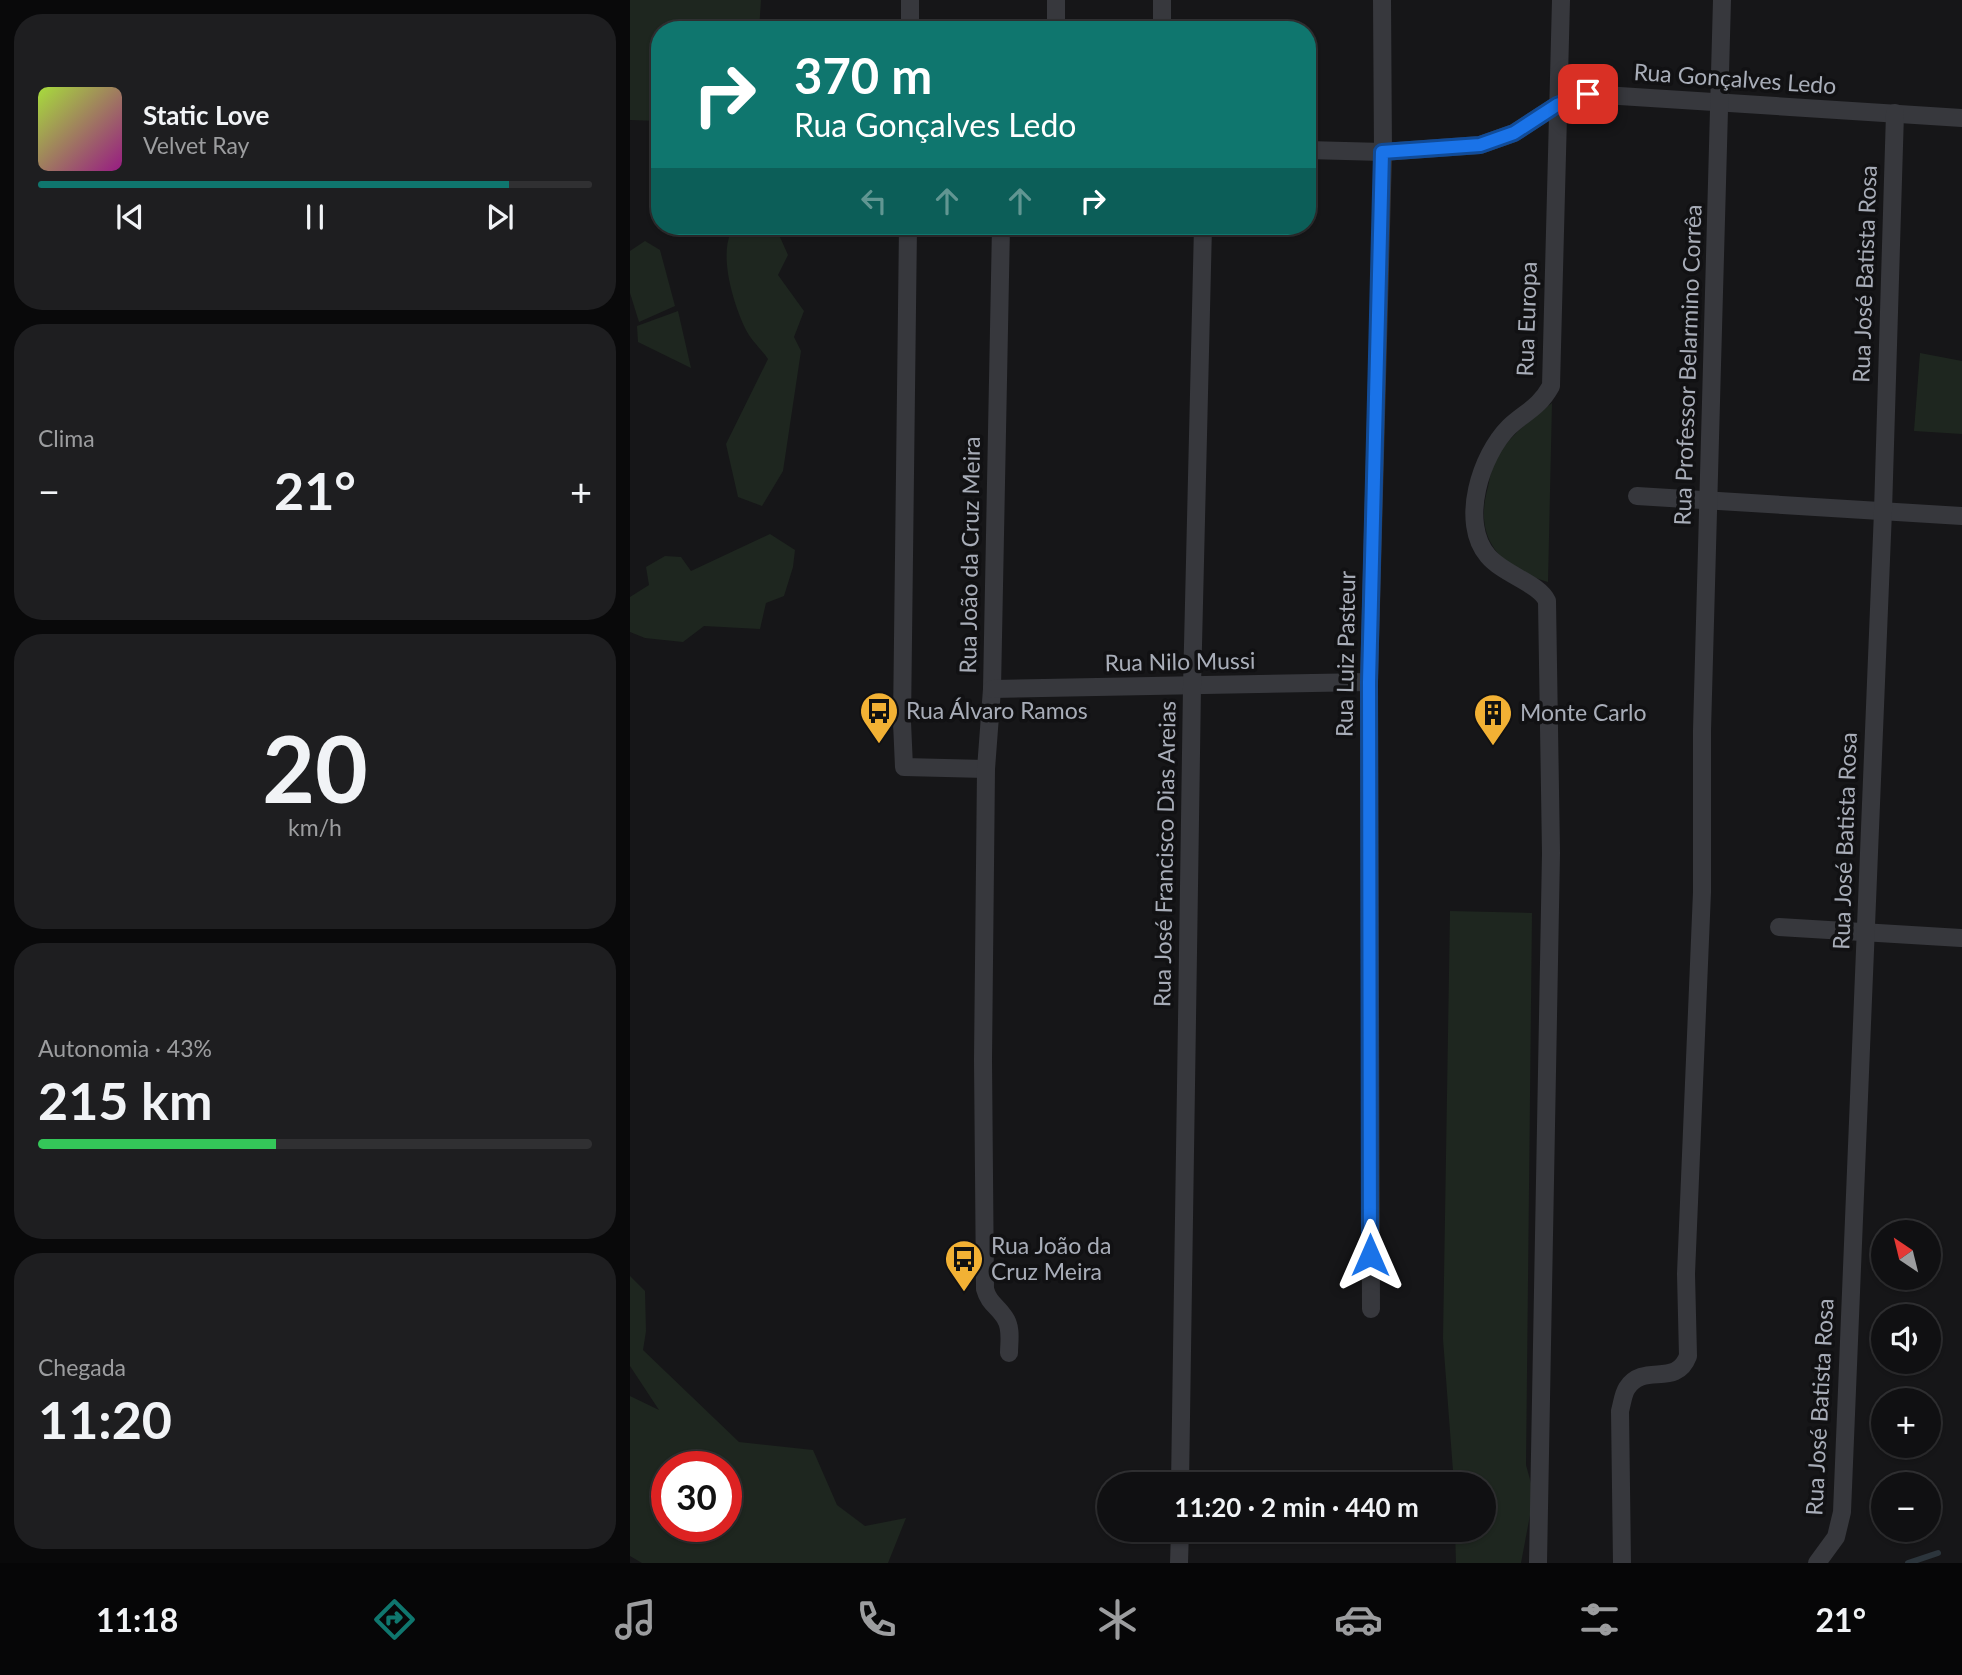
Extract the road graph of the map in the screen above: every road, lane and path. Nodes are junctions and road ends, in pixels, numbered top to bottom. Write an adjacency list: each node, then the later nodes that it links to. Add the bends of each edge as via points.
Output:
1 (910, 0): 7 (street)
2 (1056, 0): 8 (street)
3 (1162, 0): 9 (street)
4 (1382, 0): 15 (street, Rua Luiz Pasteur)
5 (1561, 0): 11 (street, Rua Europa)
6 (1722, 0): 10 (street, Rua Professor Belarmino Corrêa)
7 (910, 21)
8 (1056, 21)
9 (1162, 21)
10 (1720, 102): 11 (street, Rua Gonçalves Ledo, via 1588,94); 12 (street, Rua Gonçalves Ledo); 20 (street, Rua Professor Belarmino Corrêa)
11 (1557, 105): 15 (street, Rua Gonçalves Ledo, via 1514,133 1480,145); 35 (street, Rua Europa, via 1551,386 1543,400 1493,446 1484,463 1474,515 1477,538 1486,555 1544,594 1547,601 1550,831)
12 (1895, 113): 13 (street, Rua Gonçalves Ledo); 21 (street, Rua José Batista Rosa)
13 (1962, 118)
14 (1316, 150): 15 (street, Rua Gonçalves Ledo)
15 (1382, 152): 23 (street, Rua Luiz Pasteur)
16 (908, 235): 26 (street, via 904,767)
17 (1001, 235): 25 (street, Rua João da Cruz Meira)
18 (1203, 235): 24 (street, Rua José Francisco Dias Areias)
19 (1637, 496): 20 (street)
20 (1708, 500): 21 (street); 36 (street, Rua Professor Belarmino Corrêa, via 1703,858 1686,1274 1688,1356 1675,1373 1646,1375 1627,1387 1619,1410)
21 (1883, 511): 22 (street); 28 (street, Rua José Batista Rosa)
22 (1962, 516)
23 (1369, 682): 24 (street, Rua Nilo Mussi); 30 (street, Rua Luiz Pasteur)
24 (1192, 687): 25 (street, Rua Nilo Mussi); 32 (street, Rua José Francisco Dias Areias)
25 (992, 689): 26 (street, Rua João da Cruz Meira)
26 (986, 769): 31 (street, Rua João da Cruz Meira, via 985,1280 990,1303 1008,1322)
27 (1779, 927): 28 (street)
28 (1865, 932): 29 (street); 37 (street, Rua José Batista Rosa, via 1842,1512 1836,1537)
29 (1961, 938)
30 (1371, 1310)
31 (1009, 1353)
32 (1180, 1472)
33 (1180, 1542): 34 (street)
34 (1179, 1563)
35 (1538, 1563)
36 (1622, 1563)
37 (1817, 1563)

